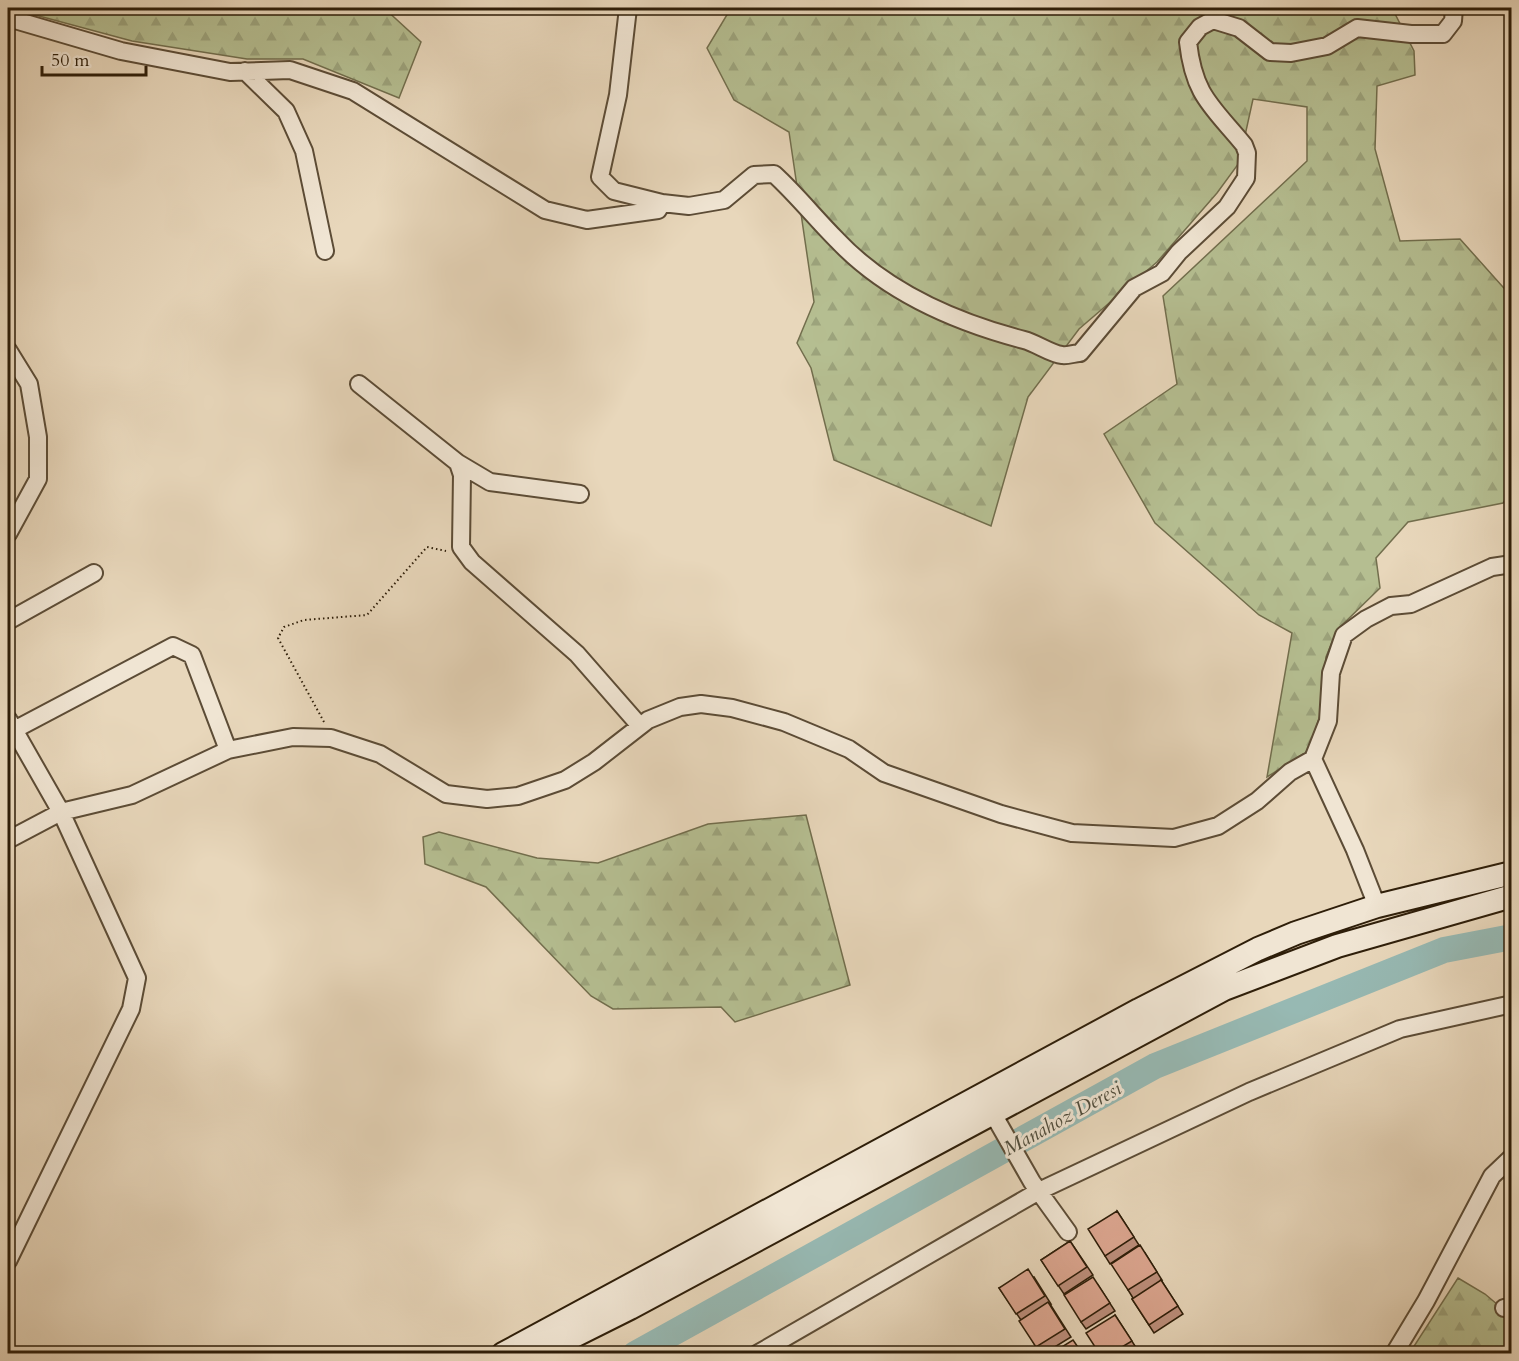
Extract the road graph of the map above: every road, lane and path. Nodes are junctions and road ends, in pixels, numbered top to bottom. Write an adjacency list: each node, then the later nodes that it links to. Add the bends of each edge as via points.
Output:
1 (628, 8): 5 (street, via 618,95 600,177 614,191)
2 (1454, 8): 5 (street, via 1453,21 1443,34 1358,28 1327,46 1291,53 1270,52 1239,28 1213,20 1200,27 1188,42 1191,67 1202,97 1244,145 1246,178 1227,207 1162,273 1134,288 1080,353 1062,356 1040,344 915,301 837,241 801,198 774,174 754,175 724,200 689,206)
3 (8, 18): 4 (street, via 121,51 230,72)
4 (245, 71): 5 (street, via 290,69 353,91 545,210 587,220 658,210); 6 (street, via 286,111 304,151)
5 (662, 203)
6 (326, 251)
7 (8, 350): 11 (street, via 29,384 38,437 38,479)
8 (359, 384): 9 (street)
9 (458, 463): 10 (street, via 490,482); 12 (street, via 462,475 461,547)
10 (580, 494)
11 (8, 534)
12 (466, 553): 17 (street, via 577,654); 18 (path, via 427,547 367,615 304,620 284,627 278,638 327,728)
13 (1512, 564): 20 (street, via 1492,567 1411,604 1391,606 1344,635 1331,674 1328,721)
14 (94, 573): 15 (street)
15 (8, 621)
16 (11, 724): 19 (street, via 173,646 192,655); 21 (street)
17 (640, 726): 18 (street, via 565,780 518,796 487,799 446,794 380,754); 20 (street, via 680,707 701,704 732,708 784,722 849,749 884,773 1001,814 1072,833 1164,838 1218,826)
18 (326, 738): 19 (street, via 293,737)
19 (228, 750): 21 (street, via 132,795)
20 (1313, 759): 25 (street)
21 (61, 812): 22 (street); 31 (street, via 137,978 131,1009)
22 (8, 840)
23 (1512, 873): 25 (main road)
24 (1512, 896): 27 (main road, via 1337,946 1224,989)
25 (1377, 906): 32 (main road, via 1296,933 1207,974)
26 (1512, 1004): 29 (street, via 1400,1029)
27 (994, 1116): 29 (street); 33 (main road)
28 (1512, 1157): 35 (street, via 1492,1176)
29 (1036, 1186): 30 (street); 34 (street)
30 (1068, 1232)
31 (8, 1262)
32 (503, 1353)
33 (538, 1353)
34 (757, 1353)
35 (1394, 1353)

